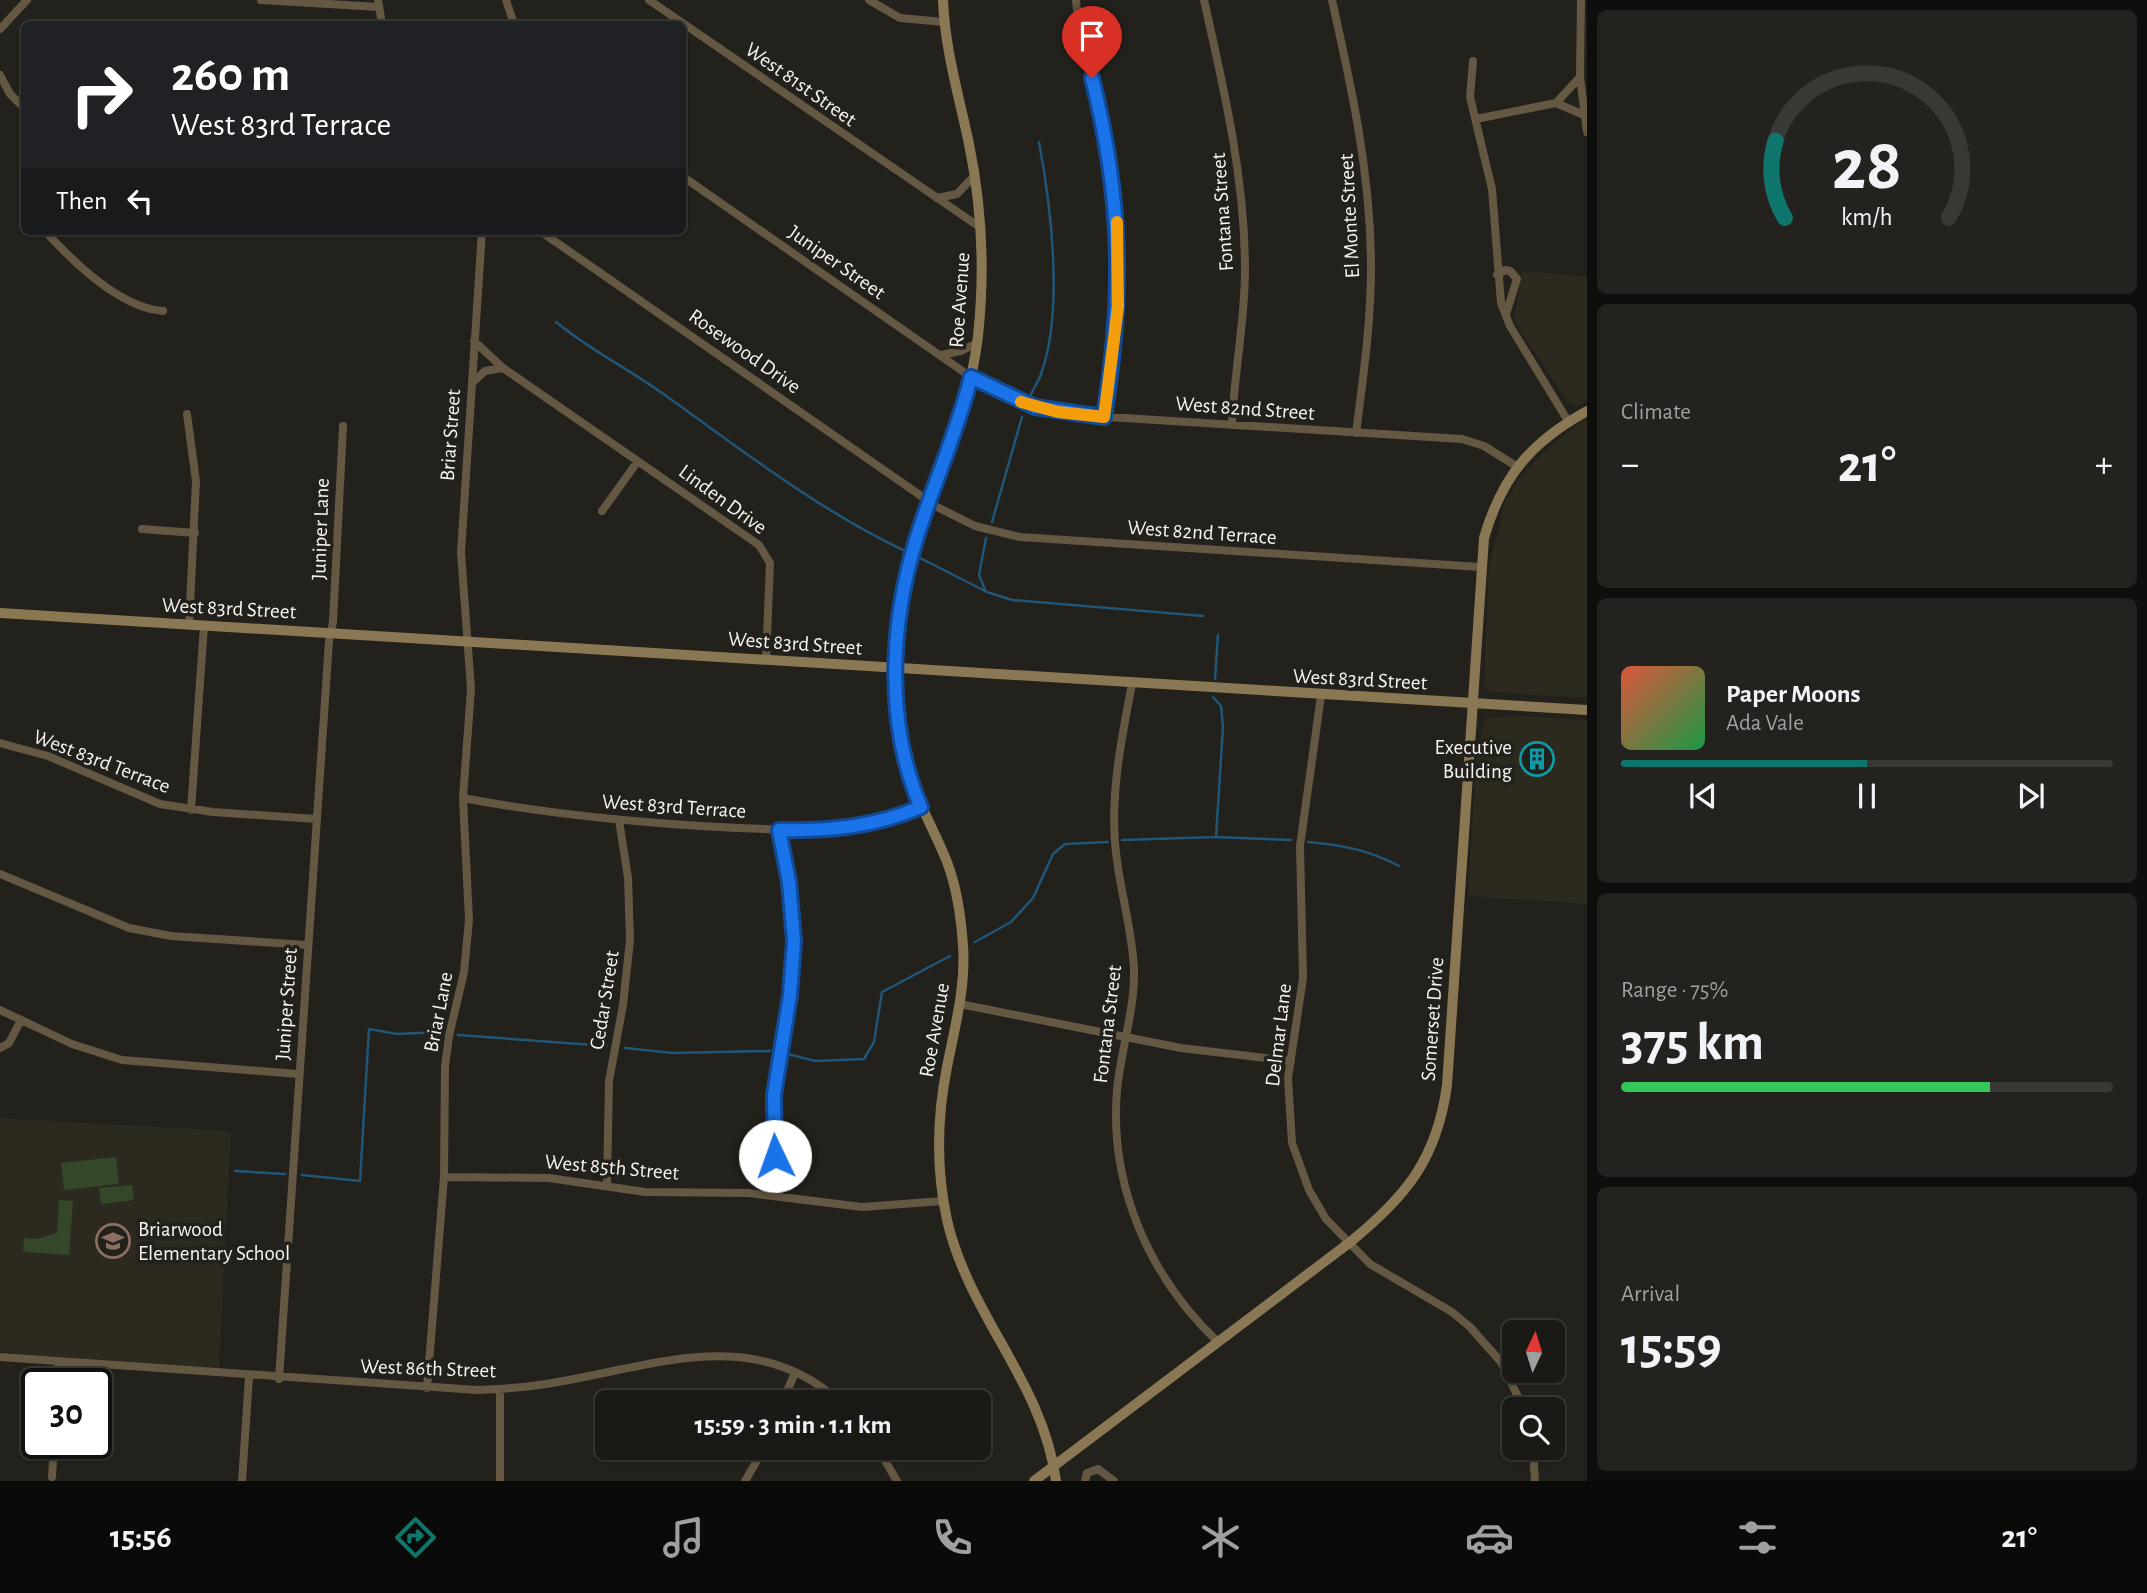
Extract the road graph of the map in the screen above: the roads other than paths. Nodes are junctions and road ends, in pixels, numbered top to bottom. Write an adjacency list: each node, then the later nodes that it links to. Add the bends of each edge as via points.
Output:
1 (27, 0): 16 (street)
2 (261, 0): 11 (street)
3 (506, 0): 12 (street)
4 (649, 0): 13 (street, West 81st Street)
5 (869, 0): 14 (street, via 907,20)
6 (943, 0): 14 (street, Roe Avenue)
7 (1076, 0): 43 (street, via 1108,145 1117,222 1118,307)
8 (1204, 0): 45 (street, Fontana Street, via 1235,145 1244,236 1243,315)
9 (1332, 0): 47 (street, El Monte Street, via 1357,114 1370,231 1370,308)
10 (1581, 0): 19 (street)
11 (379, 4)
12 (513, 21)
13 (679, 21)
14 (944, 22): 25 (street, Roe Avenue)
15 (686, 26): 27 (street, West 81st Street)
16 (1, 31)
17 (1473, 61): 23 (street, via 1469,82)
18 (0, 75): 21 (street)
19 (1580, 77): 20 (street); 22 (street)
20 (1556, 103): 22 (street); 23 (street)
21 (21, 105)
22 (1584, 115): 24 (street)
23 (1476, 120): 32 (street, via 1492,189)
24 (1587, 132)
25 (975, 175): 27 (street, via 953,197); 28 (street, Roe Avenue)
26 (686, 179): 37 (street, Juniper Street)
27 (934, 197): 28 (street, West 81st Street)
28 (981, 228): 36 (street, Roe Avenue, via 983,279)
29 (50, 235): 33 (street, via 121,298)
30 (482, 235): 35 (street, Briar Street)
31 (546, 235): 50 (street, Rosewood Drive)
32 (1497, 275): 34 (street); 34 (street, via 1510,271 1517,279)
33 (163, 311)
34 (1506, 314): 44 (street)
35 (474, 341): 38 (street, Linden Drive); 40 (street, Briar Street)
36 (977, 343): 37 (street); 39 (street, Roe Avenue)
37 (940, 355): 39 (street, Juniper Street)
38 (503, 368): 40 (street, via 485,371); 48 (street, Linden Drive)
39 (971, 377): 43 (street, West 82nd Street, via 1035,407); 50 (street, Roe Avenue)
40 (471, 385): 59 (street, Briar Street, via 461,552)
41 (1587, 411): 44 (street, Somerset Drive)
42 (187, 414): 53 (street, via 196,481)
43 (1104, 417): 45 (street, West 82nd Street)
44 (1568, 421): 49 (street, Somerset Drive)
45 (1232, 425): 47 (street, West 82nd Street)
46 (343, 426): 58 (street, Juniper Lane)
47 (1356, 433): 49 (street, West 82nd Street, via 1469,441)
48 (638, 461): 51 (street); 60 (street, Linden Drive, via 749,537 766,554 771,582)
49 (1516, 466): 54 (street, Somerset Drive, via 1490,519)
50 (929, 501): 54 (street, West 82nd Terrace, via 975,526 1020,537); 61 (street, Roe Avenue, via 908,570)
51 (602, 512)
52 (142, 529): 53 (street)
53 (195, 533): 56 (street)
54 (1480, 567): 64 (street, Somerset Drive)
55 (0, 612): 56 (street, West 83rd Street)
56 (189, 625): 57 (street, West 83rd Street)
57 (204, 626): 58 (street, West 83rd Street); 69 (street)
58 (331, 633): 59 (street, West 83rd Street); 70 (street, Juniper Street)
59 (466, 642): 60 (street, West 83rd Street); 67 (street, Briar Lane, via 470,719)
60 (765, 660): 61 (street, West 83rd Street)
61 (897, 670): 62 (street, West 83rd Street); 68 (street, Roe Avenue, via 900,745)
62 (1132, 684): 63 (street, West 83rd Street); 78 (street, Fontana Street, via 1115,805 1117,863 1133,964)
63 (1321, 696): 64 (street, West 83rd Street); 80 (street, Delmar Lane, via 1301,835 1303,978)
64 (1472, 704): 65 (street, West 83rd Street); 86 (street, Somerset Drive, via 1444,1109 1432,1149 1410,1185)
65 (1587, 710)
66 (0, 743): 69 (street, West 83rd Terrace, via 60,760 139,797)
67 (463, 798): 71 (street, West 83rd Terrace); 82 (street, Briar Lane, via 469,920 447,1054)
68 (921, 807): 72 (street, West 83rd Terrace, via 853,828); 75 (street, Roe Avenue, via 948,865 959,912 963,947)
69 (191, 810): 70 (street, West 83rd Terrace)
70 (316, 819): 74 (street, Juniper Street)
71 (619, 820): 72 (street, West 83rd Terrace); 83 (street, Cedar Street, via 628,878 630,940 609,1081)
72 (779, 830): 84 (street, via 794,941 774,1095)
73 (0, 874): 74 (street, via 129,928 171,936)
74 (307, 945): 81 (street, Juniper Street)
75 (960, 1003): 78 (street); 85 (street, Roe Avenue, via 940,1110)
76 (0, 1010): 77 (street)
77 (21, 1020): 79 (street, via 9,1043); 81 (street, via 72,1044 122,1060)
78 (1126, 1036): 80 (street); 87 (street, Fontana Street, via 1116,1111 1126,1193 1143,1241 1159,1269)
79 (0, 1048)
80 (1291, 1061): 86 (street, Delmar Lane, via 1288,1115 1299,1167 1326,1219)
81 (298, 1074): 93 (street, Juniper Street)
82 (444, 1177): 83 (street, West 85th Street, via 534,1177); 94 (street, Briar Lane)
83 (607, 1186): 84 (street, West 85th Street, via 645,1192)
84 (779, 1195): 85 (street, West 85th Street, via 862,1207)
85 (943, 1200): 103 (street, Roe Avenue, via 964,1272 1030,1391)
86 (1349, 1243): 87 (street, Somerset Drive); 98 (street, Delmar Lane, via 1390,1279 1436,1302 1470,1327 1501,1362)
87 (1218, 1342): 103 (street, Somerset Drive)
88 (0, 1357): 89 (street, West 86th Street)
89 (58, 1361): 90 (street); 92 (street, West 86th Street)
90 (58, 1368)
91 (795, 1373): 95 (street, West 86th Street, via 762,1361 705,1355); 96 (street); 97 (street, West 86th Street)
92 (248, 1377): 93 (street, West 86th Street); 105 (street)
93 (279, 1378): 94 (street, West 86th Street)
94 (427, 1388): 95 (street, West 86th Street)
95 (500, 1389): 106 (street)
96 (787, 1390)
97 (821, 1390)
98 (1518, 1397)
99 (53, 1459): 104 (street)
100 (757, 1460): 107 (street)
101 (885, 1460): 108 (street)
102 (1534, 1460): 113 (street)
103 (1054, 1466): 109 (street, Somerset Drive); 110 (street, Roe Avenue)
104 (52, 1477)
105 (242, 1481)
106 (500, 1481)
107 (745, 1481)
108 (897, 1481)
109 (1034, 1481)
110 (1056, 1481)
111 (1085, 1481): 112 (street, via 1087,1473 1098,1469)
112 (1114, 1481)
113 (1535, 1481)

